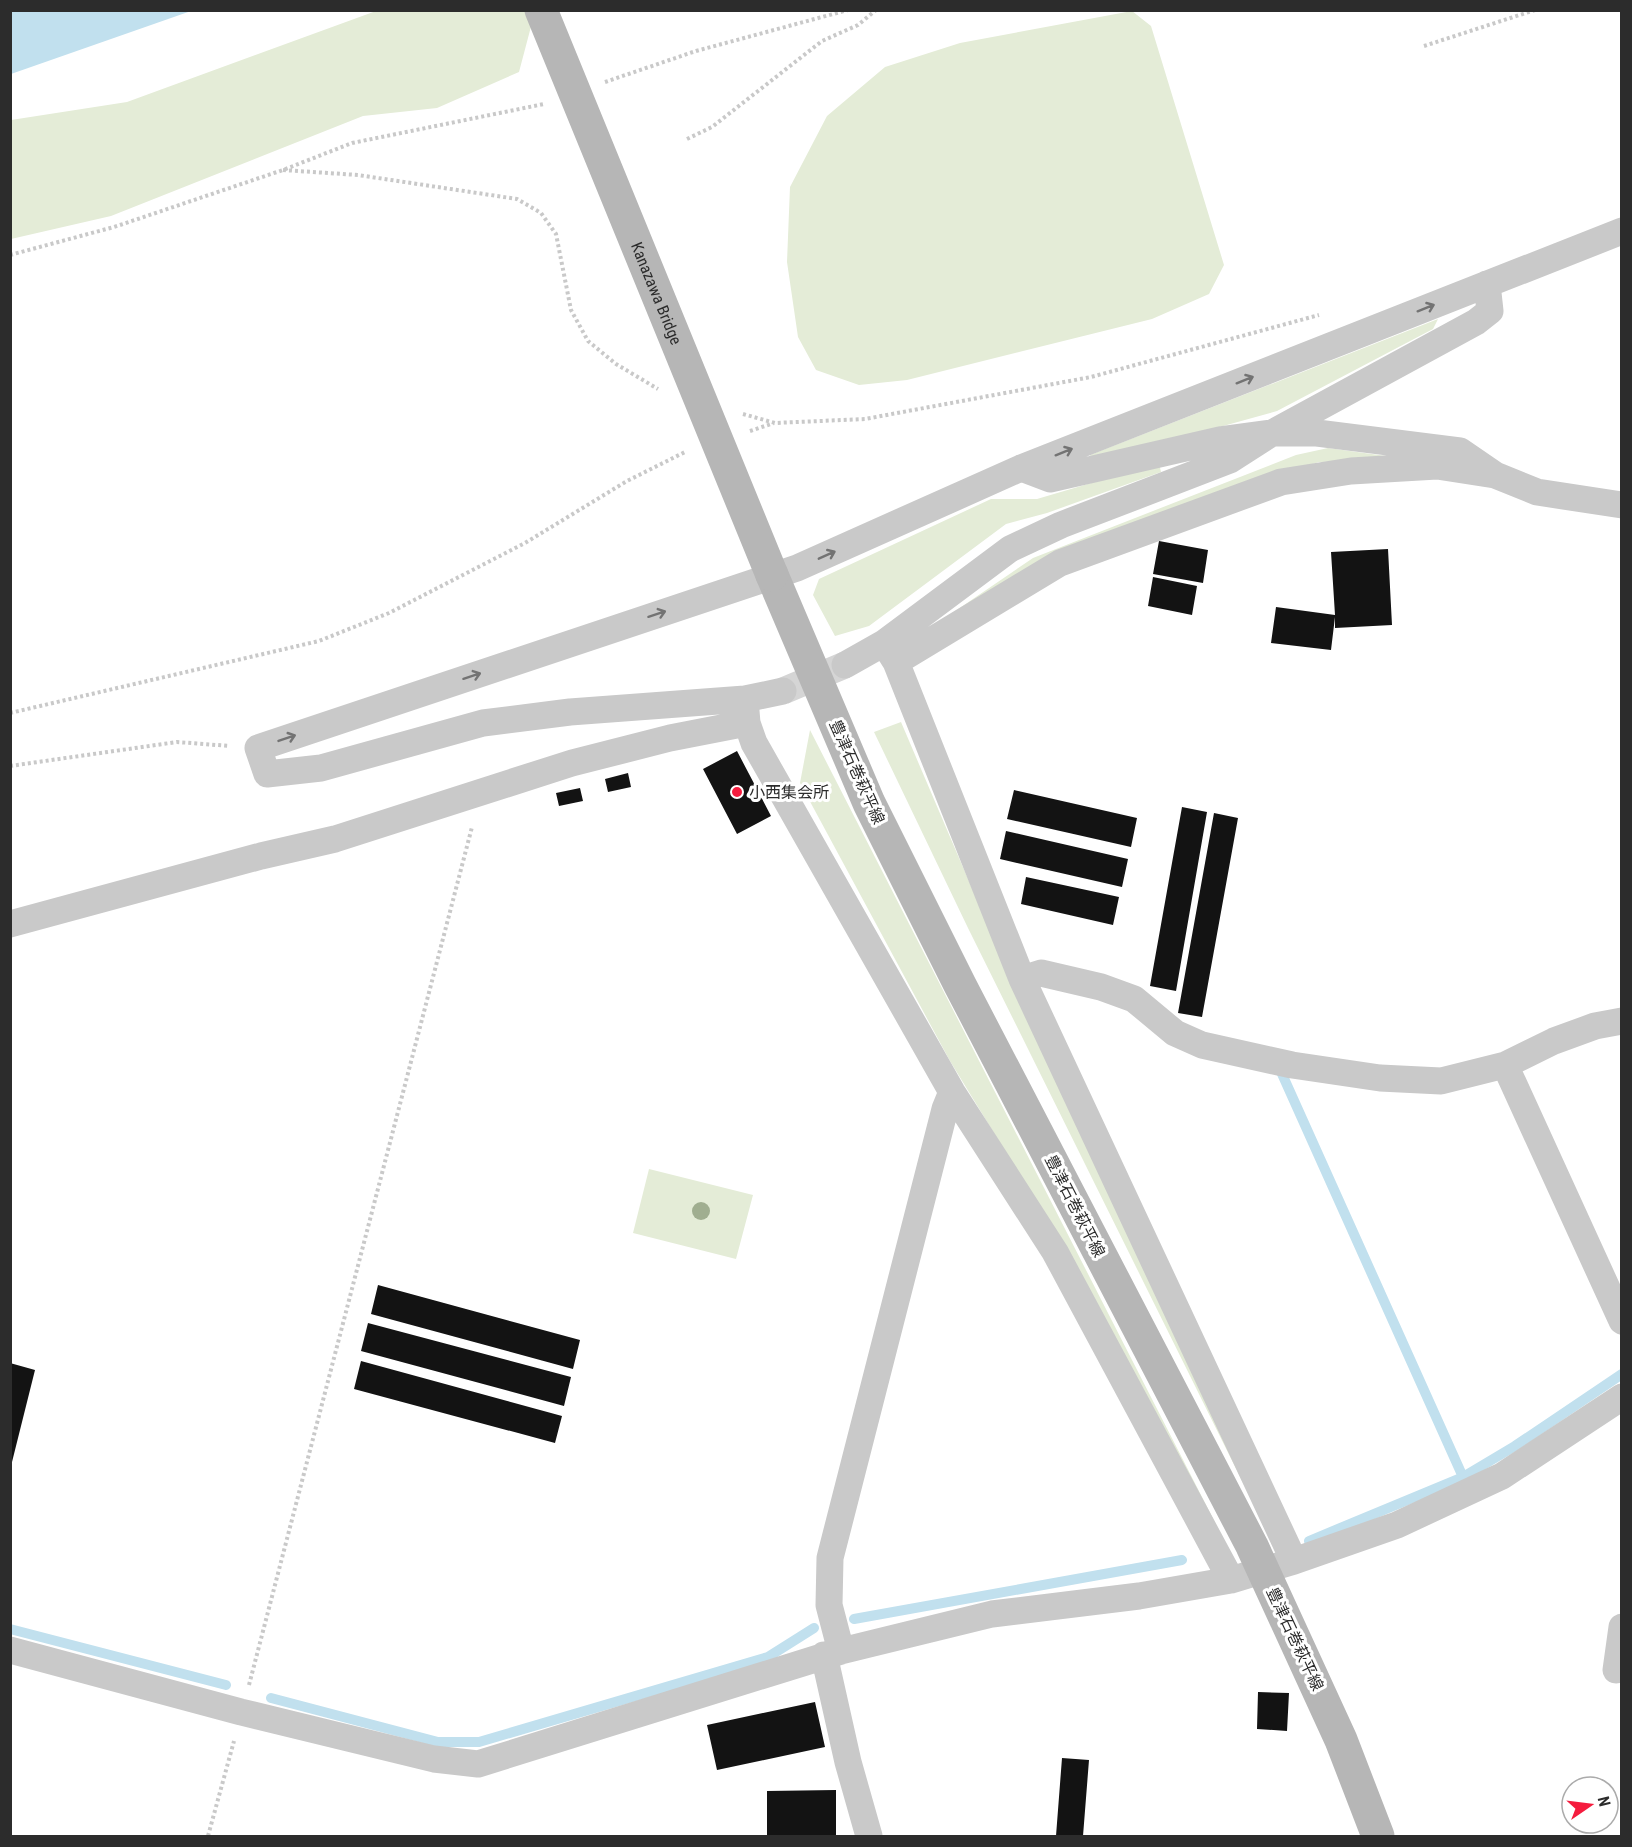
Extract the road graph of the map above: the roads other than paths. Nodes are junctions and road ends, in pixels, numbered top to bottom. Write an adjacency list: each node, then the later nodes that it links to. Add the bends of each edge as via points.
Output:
1 (541, 10): 8 (main road, Kanazawa Bridge, bridge)
2 (1622, 231): 3 (street)
3 (1487, 284): 4 (street, via 1490,311 1476,322); 5 (street, one-way to 3)
4 (1272, 433): 5 (street, via 1220,440 1050,479); 6 (street, via 1358,437 1460,451); 9 (street, via 1230,460 1060,525 1010,549)
5 (1021, 468): 8 (street, one-way to 5, via 797,568)
6 (1494, 475): 7 (street, via 1537,492); 9 (street, via 1437,466 1351,471 1281,482 1060,563)
7 (1622, 505)
8 (772, 575): 12 (street, one-way to 8, via 570,712 483,723 321,768 267,774 258,748); 20 (main road, 豊津石巻萩平線, via 874,813 960,985)
9 (890, 653): 10 (street); 14 (street)
10 (845, 665)
11 (783, 691): 12 (street)
12 (746, 711): 13 (street, via 670,738 572,763 335,839); 17 (street, via 754,743)
13 (10, 924)
14 (1022, 979): 16 (street, via 1041,973 1101,987 1134,999 1175,1033 1202,1045 1292,1065 1380,1078 1441,1081); 20 (street)
15 (1622, 1021): 16 (street, via 1554,1041)
16 (1505, 1065): 18 (street)
17 (952, 1092): 21 (street, via 1056,1252); 24 (street, via 830,1558)
18 (1622, 1321)
19 (1622, 1397): 20 (street, via 1502,1476 1397,1525)
20 (1278, 1565): 21 (street); 27 (main road, 豊津石巻萩平線)
21 (1231, 1580): 24 (street, via 992,1614)
22 (1622, 1627): 25 (street)
23 (10, 1650): 24 (street, via 434,1759 478,1764)
24 (833, 1653): 26 (street, via 848,1762)
25 (1617, 1670)
26 (869, 1836)
27 (1378, 1836)

